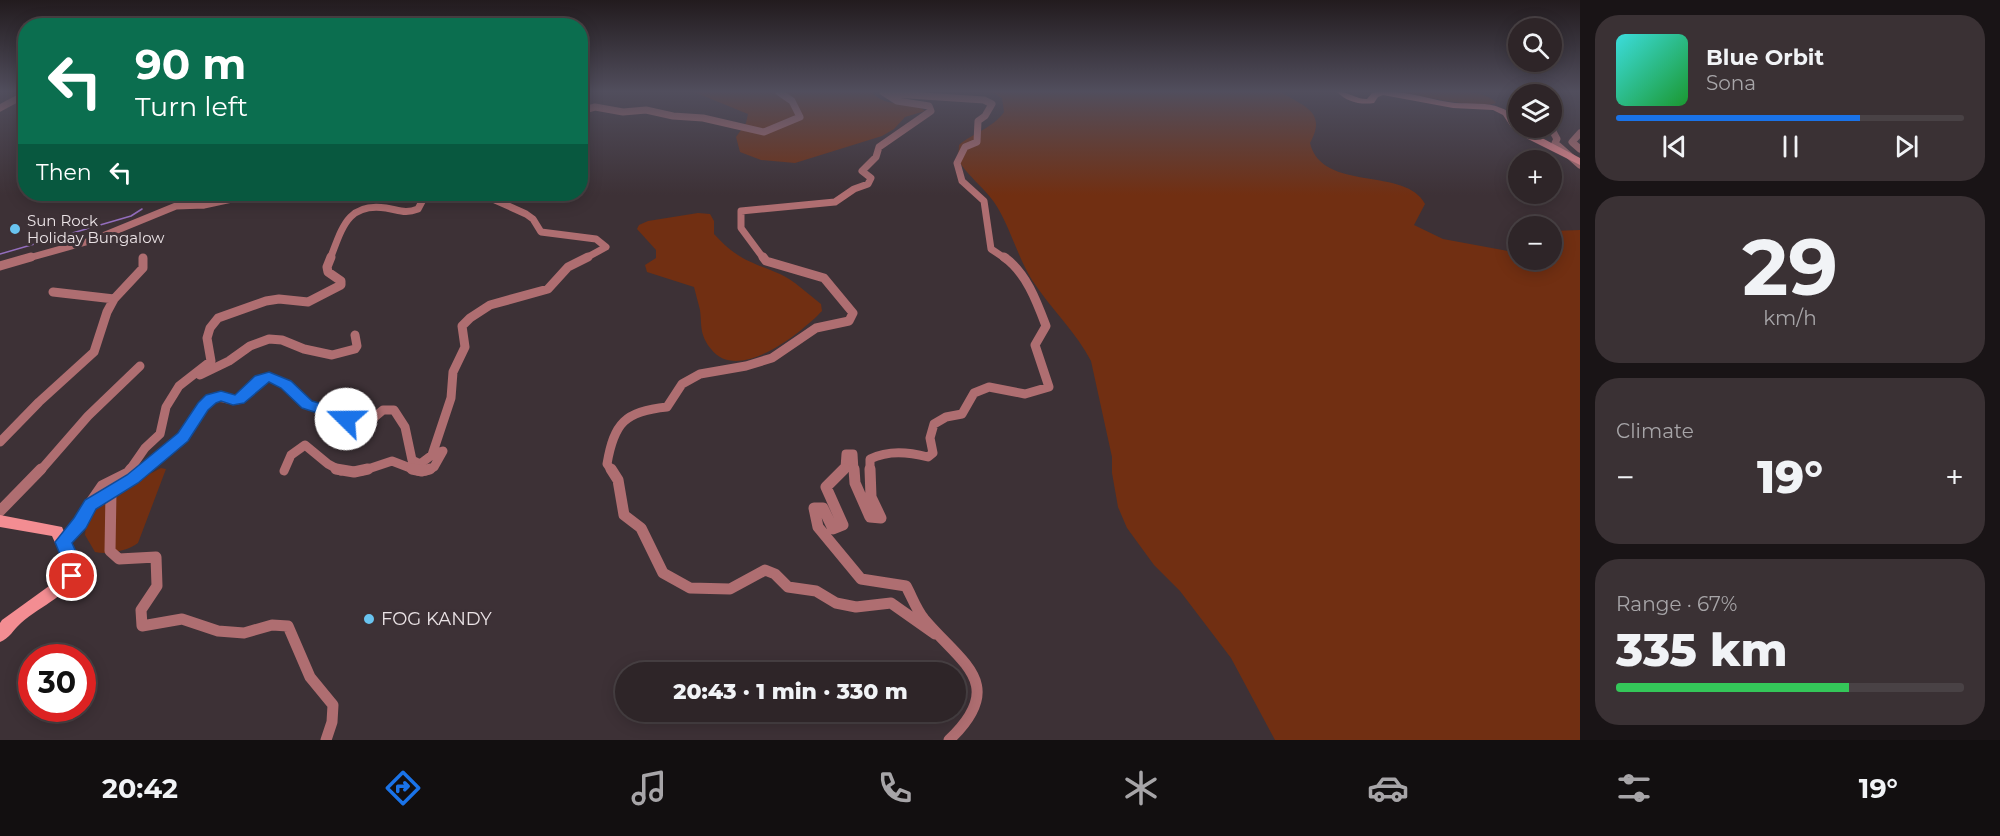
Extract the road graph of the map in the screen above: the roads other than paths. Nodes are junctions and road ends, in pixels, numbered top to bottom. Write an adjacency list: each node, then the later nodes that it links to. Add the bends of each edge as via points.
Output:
1 (741, 127): 2 (street, via 765,132)
2 (778, 127)
3 (909, 127): 31 (street, via 879,147 876,157 862,171 871,178 868,183 854,186 835,202 741,211 741,228 766,261 824,278 853,313 849,321 816,328 772,358 700,374 682,384 667,406 642,408 625,417 610,444 607,464 618,480 624,515 640,528 663,573 690,588 730,589 765,570 788,587 816,591 836,603 891,603)
4 (978, 127): 31 (street, via 977,142 965,147 957,164 962,181 984,201 991,249 1012,263 1035,297 1046,326 1035,345 1049,387 1025,394 988,387 974,393 962,414 934,424 930,438 933,453 928,457 904,452 880,453 870,459 871,497 881,518 870,517 855,483 853,454 846,454 845,468 826,487 843,525 833,529 823,508 814,508 818,527 861,579 906,586 921,615)
5 (1516, 127): 9 (street)
6 (1580, 133): 8 (street, via 1572,142)
7 (1557, 138): 9 (street, via 1555,143)
8 (1580, 149)
9 (1577, 162)
10 (208, 201): 14 (street)
11 (225, 201): 14 (street)
12 (422, 201): 21 (street, via 407,213 368,206 355,209 327,267 342,285 308,302 266,301 218,318 205,343 211,361)
13 (497, 201): 23 (street, via 533,219 541,232 596,239 606,247 570,265 548,289 486,306 470,316 462,326 465,347 453,372 451,398)
14 (204, 206): 16 (street, via 176,206 93,240)
15 (143, 258): 18 (street, via 143,268)
16 (0, 266)
17 (53, 292): 18 (street)
18 (114, 299): 22 (street, via 94,352)
19 (355, 335): 21 (street, via 355,350 333,355 282,340 259,342)
20 (140, 366): 27 (street)
21 (179, 386): 26 (street, via 166,407 160,434 128,473 102,486)
22 (0, 442)
23 (432, 455): 24 (street, via 443,451 433,468 422,473 392,461 346,474 328,466 305,445 291,455); 25 (street, via 420,464 412,460 408,430 394,410 383,410 365,425 357,425 307,405 286,384 269,377 239,399 211,399 183,437 133,479)
24 (284, 471)
25 (111, 492): 26 (street); 32 (street, via 110,551 119,559 156,557 157,586 141,610 142,626 182,619 218,631 244,633 272,625 288,626 310,677 333,705)
26 (91, 505): 29 (street)
27 (0, 511)
28 (0, 521): 29 (street, via 57,531)
29 (63, 542): 30 (street, via 74,569 72,576 15,616)
30 (0, 635)
31 (952, 646): 33 (street, via 978,682 977,704 966,725)
32 (326, 740)
33 (949, 740)

